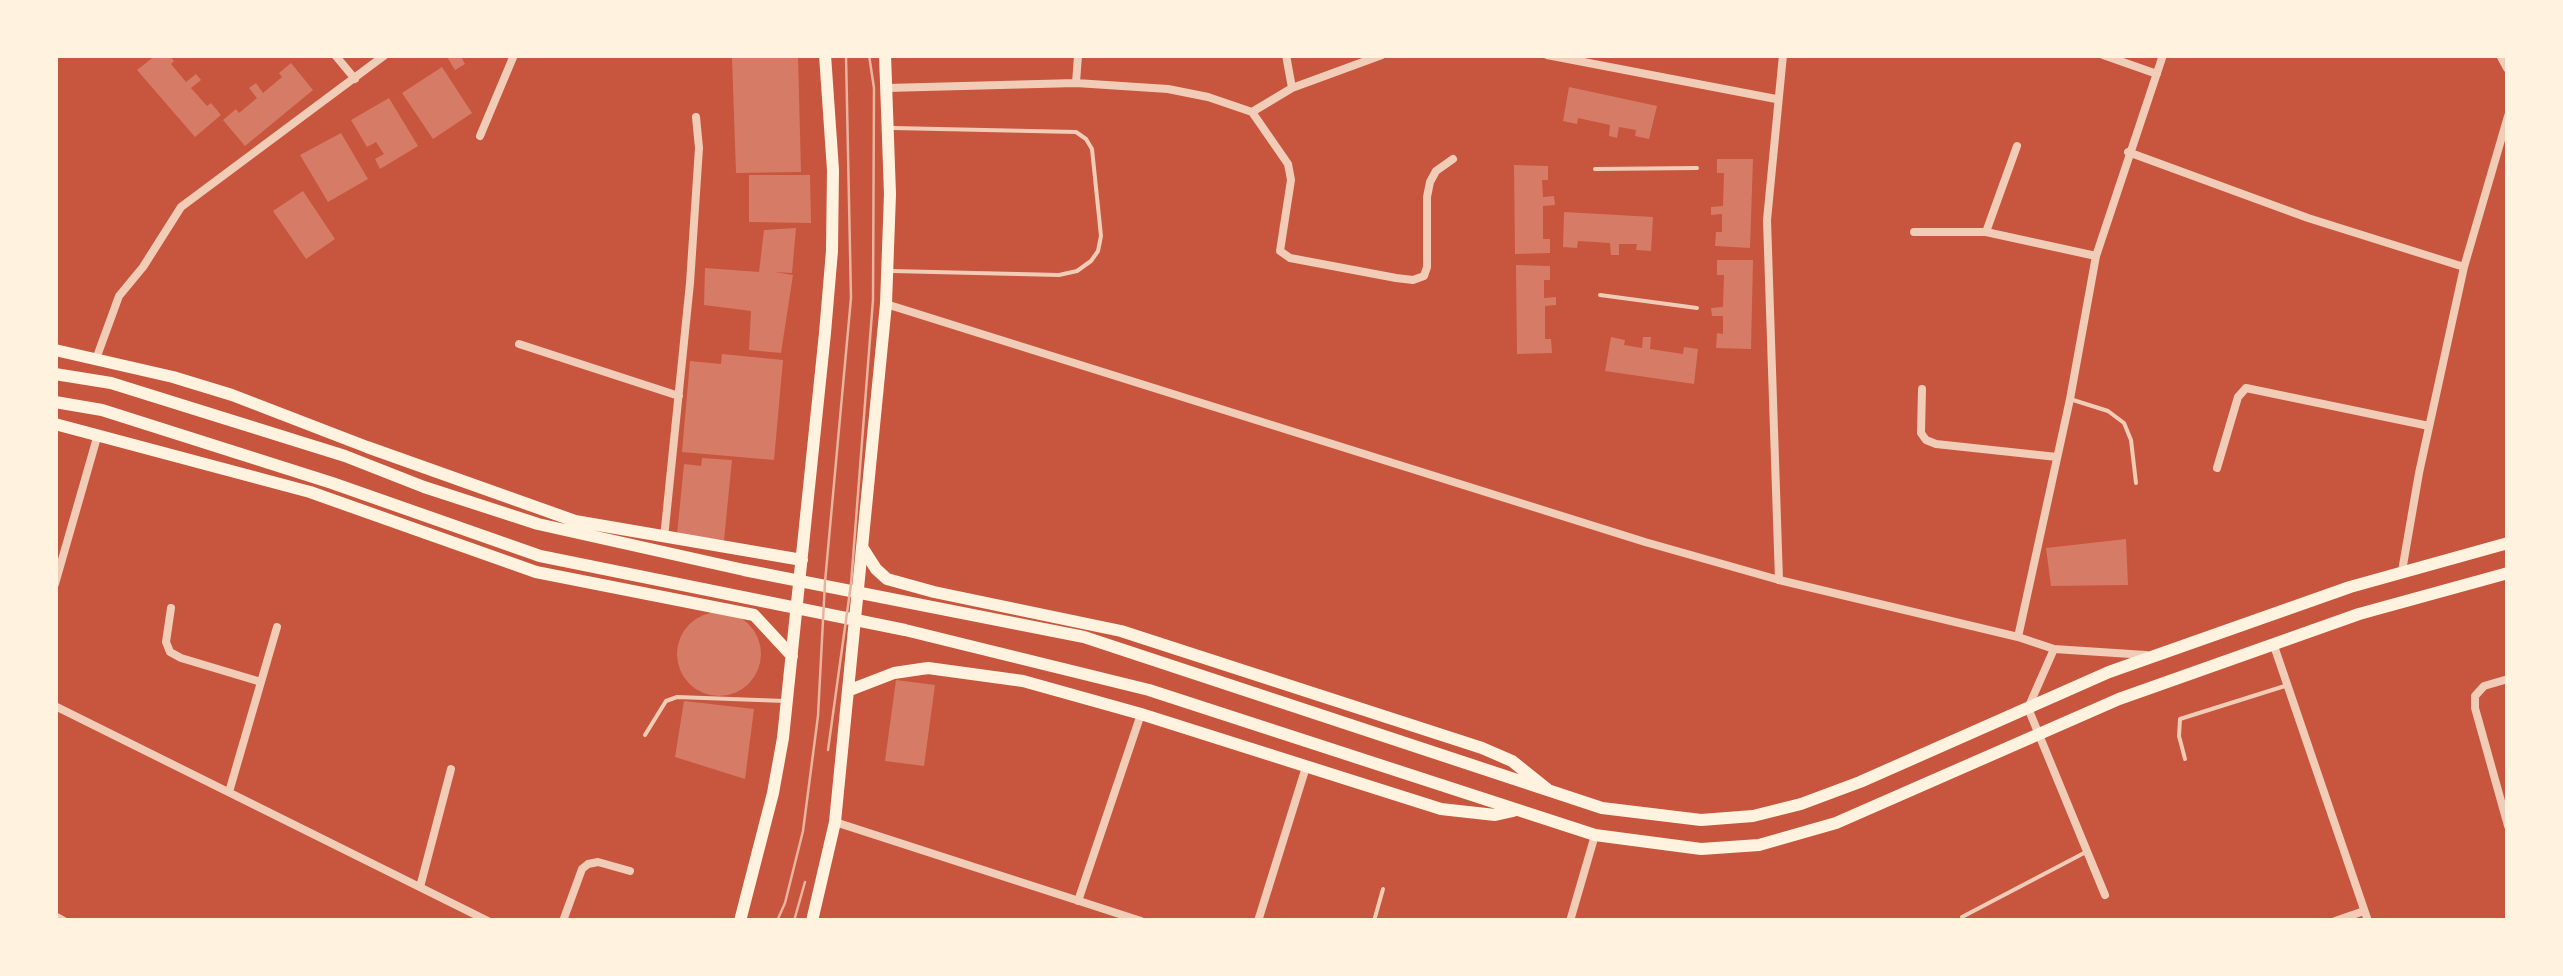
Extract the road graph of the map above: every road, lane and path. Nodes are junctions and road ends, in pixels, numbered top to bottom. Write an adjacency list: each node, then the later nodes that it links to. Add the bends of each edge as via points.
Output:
1 (334, 55): 16 (street)
2 (385, 55): 16 (street)
3 (514, 55): 25 (street)
4 (825, 55): 56 (main road, via 832,251)
5 (885, 55): 18 (main road)
6 (1078, 55): 17 (street)
7 (1286, 55): 19 (street)
8 (1382, 55): 19 (street)
9 (1547, 55): 20 (street)
10 (1783, 55): 20 (street)
11 (2103, 55): 15 (street)
12 (2163, 55): 15 (street)
13 (2501, 55): 14 (street)
14 (2508, 68)
15 (2158, 74): 27 (street)
16 (355, 78): 41 (street, via 181,207 119,296)
17 (1076, 83): 18 (street); 21 (street, via 1168,89)
18 (888, 88): 24 (main road)
19 (1292, 88): 21 (street)
20 (1776, 99): 59 (street, via 1767,220)
21 (1252, 112): 28 (street, via 1288,164 1280,251 1290,258 1396,278 1424,276 1426,196 1436,171)
22 (696, 116): 44 (street)
23 (2508, 116): 34 (street)
24 (888, 128): 35 (main road); 35 (lane, via 1076,132 1092,150 1101,236 1092,262 1059,275)
25 (480, 136)
26 (2016, 146): 32 (street)
27 (2128, 152): 33 (street); 34 (street)
28 (1452, 160)
29 (1697, 168): 30 (lane)
30 (1595, 169)
31 (1914, 232): 32 (street)
32 (1986, 232): 33 (street)
33 (2096, 256): 45 (street)
34 (2464, 267): 48 (street)
35 (887, 271): 37 (main road)
36 (1600, 295): 38 (lane)
37 (886, 304): 55 (main road); 59 (street)
38 (1697, 308)
39 (519, 344): 44 (street)
40 (55, 350): 41 (main road)
41 (96, 358): 53 (main road, via 232,395 575,521)
42 (55, 374): 81 (main road, via 129,388 538,524 1084,638)
43 (1922, 389): 50 (street, via 1926,440)
44 (679, 396): 53 (street)
45 (2070, 399): 50 (street); 52 (lane, via 2124,423)
46 (55, 402): 83 (main road, via 102,410 540,556 905,630 1148,690)
47 (55, 424): 49 (main road)
48 (2429, 426): 51 (street, via 2246,388); 57 (street)
49 (98, 434): 60 (street); 66 (main road, via 310,492 536,572 754,615)
50 (2057, 457): 63 (street)
51 (2217, 468)
52 (2136, 483)
53 (664, 538): 56 (main road)
54 (2508, 543): 57 (main road)
55 (862, 547): 71 (main road); 81 (main road, via 888,579 1122,631 1482,748)
56 (802, 560): 66 (main road)
57 (2402, 572): 67 (main road)
58 (2508, 573): 64 (main road)
59 (1778, 580): 63 (street)
60 (55, 584)
61 (171, 608): 69 (street, via 170,652)
62 (277, 626): 69 (street)
63 (2018, 637): 65 (street)
64 (2273, 643): 70 (street); 76 (main road)
65 (2054, 649): 67 (street); 74 (street)
66 (792, 656): 72 (main road)
67 (2158, 656): 74 (main road)
68 (2508, 679): 85 (street, via 2484,686 2475,708)
69 (261, 682): 82 (street)
70 (2288, 685): 78 (lane, via 2180,720); 93 (street)
71 (850, 690): 75 (main road, via 928,668 1046,686); 84 (main road)
72 (787, 701): 77 (lane, via 676,696); 99 (main road, via 773,793)
73 (55, 706): 82 (street)
74 (2028, 708): 76 (street); 81 (main road, via 1860,782 1753,816 1666,817 1602,808)
75 (1141, 714): 79 (main road); 92 (street)
76 (2040, 734): 86 (main road, via 1836,824 1760,845 1701,849); 87 (street)
77 (645, 735)
78 (2185, 760)
79 (1306, 767): 83 (main road, via 1441,809 1495,815); 102 (street)
80 (451, 769): 89 (street)
81 (1549, 791)
82 (228, 792): 89 (street)
83 (1516, 810): 86 (main road)
84 (835, 822): 92 (street); 100 (main road)
85 (2508, 826)
86 (1595, 835): 104 (street)
87 (2086, 852): 91 (street); 95 (lane)
88 (630, 871): 98 (street, via 588,864)
89 (420, 887): 97 (street)
90 (1383, 889): 103 (lane)
91 (2105, 895)
92 (1078, 901): 101 (street)
93 (2364, 911): 105 (street); 106 (street)
94 (55, 916): 96 (street)
95 (1962, 916)
96 (64, 921)
97 (488, 921)
98 (563, 921)
99 (740, 921)
100 (812, 921)
101 (1141, 921)
102 (1258, 921)
103 (1374, 921)
104 (1570, 921)
105 (2336, 921)
106 (2368, 921)

